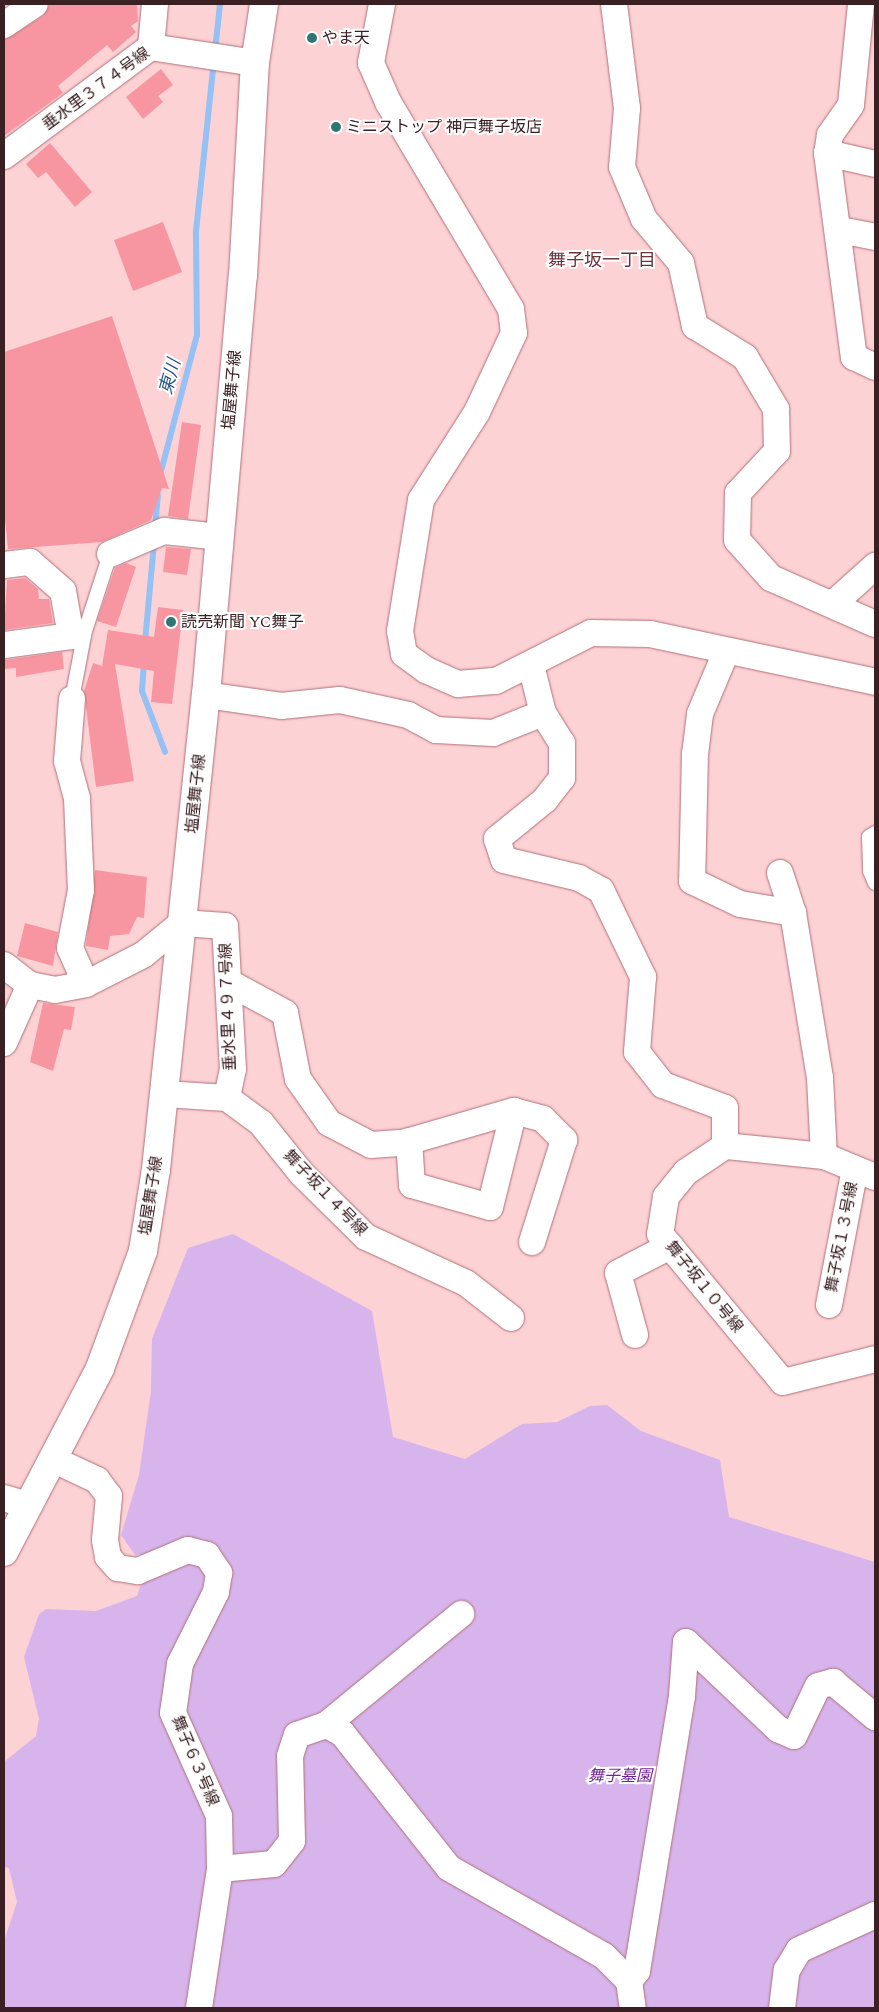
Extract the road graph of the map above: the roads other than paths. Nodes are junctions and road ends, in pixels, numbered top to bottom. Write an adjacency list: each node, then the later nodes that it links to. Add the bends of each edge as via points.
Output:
1 (35, 4): 7 (street)
2 (155, 4): 8 (street)
3 (264, 4): 9 (street, 塩屋舞子線)
4 (382, 4): 24 (street, via 371,63 392,110 512,309 514,333 477,412 421,500 400,631 404,654 426,670 458,684 496,681)
5 (614, 4): 20 (street, via 627,108 622,167 644,219 681,263 695,326 745,357 776,409 777,451 738,493 736,540 770,578)
6 (861, 4): 10 (street, via 851,105 830,135)
7 (4, 25)
8 (151, 47): 9 (street, 垂水里３７４号線, via 191,56); 11 (street, 垂水里３７４号線)
9 (255, 62): 16 (street, 塩屋舞子線, via 243,276)
10 (827, 154): 12 (street); 13 (street)
11 (4, 156)
12 (875, 164)
13 (840, 230): 14 (street); 15 (street, via 854,357)
14 (875, 237)
15 (875, 367)
16 (219, 537): 17 (street, via 155,535); 26 (street, 塩屋舞子線)
17 (110, 554): 27 (lane, via 85,630)
18 (4, 565): 22 (street, via 30,562 63,591 71,636)
19 (875, 566): 20 (street)
20 (834, 604): 21 (street)
21 (875, 624)
22 (4, 645)
23 (726, 652): 24 (street, via 650,634 591,633); 25 (street); 32 (street, via 700,714 692,881 740,904)
24 (532, 665): 28 (street)
25 (875, 682)
26 (206, 695): 28 (street, via 281,706 340,700 408,715 436,730 493,734); 33 (street, 塩屋舞子線)
27 (72, 699): 36 (street, via 67,762 77,799 81,890 70,948)
28 (543, 713): 43 (street, via 562,743 562,778 546,800 497,839 504,860 579,878 601,890 642,977 637,1052 663,1085 725,1108)
29 (875, 833): 31 (lane, via 869,837 870,871)
30 (780, 873): 32 (street)
31 (875, 883)
32 (793, 913): 44 (street, via 820,1078)
33 (182, 923): 35 (street, 垂水里４９７号線, via 225,926); 36 (street, via 143,955); 39 (street, 塩屋舞子線)
34 (4, 965): 37 (street)
35 (228, 982): 40 (street, 垂水里４９７号線, via 233,1068); 42 (street, via 285,1013 298,1080 329,1123 371,1145)
36 (86, 984): 37 (street, via 55,990)
37 (30, 985): 38 (street)
38 (4, 1043)
39 (164, 1094): 40 (street); 52 (street, 塩屋舞子線, via 143,1251 100,1368)
40 (227, 1098): 49 (street, 舞子坂１４号線, via 261,1124 300,1173 366,1237 466,1283)
41 (514, 1111): 42 (street); 42 (street, via 490,1207 412,1185); 46 (street, via 543,1119 564,1140)
42 (409, 1141)
43 (725, 1146): 44 (street); 47 (street, 舞子坂１０号線, via 686,1172 666,1197 660,1234)
44 (824, 1156): 45 (street)
45 (865, 1173): 48 (street, 舞子坂１３号線)
46 (532, 1242)
47 (670, 1246): 50 (street, via 618,1273); 51 (street, 舞子坂１０号線, via 783,1382)
48 (829, 1305)
49 (510, 1318)
50 (635, 1335)
51 (875, 1359)
52 (52, 1459): 53 (street, 塩屋舞子線); 58 (street, 舞子６３号線, via 97,1480 109,1496 105,1540 108,1557 118,1568 138,1571 188,1550 207,1555 219,1572 216,1592 180,1664 173,1713 218,1816)
53 (16, 1502): 54 (street, 塩屋舞子線)
54 (4, 1552)
55 (461, 1614): 57 (street)
56 (875, 1716): 60 (street, via 833,1682 818,1686 794,1736 778,1729 686,1642 682,1696 637,1971)
57 (326, 1725): 58 (street, via 297,1735 290,1756 292,1842 274,1864); 60 (street, via 342,1732 449,1868 604,1956)
58 (220, 1869): 61 (street, 舞子６３号線)
59 (875, 1915): 63 (street, via 799,1950 787,1970)
60 (628, 1981): 62 (street)
61 (199, 2008)
62 (633, 2008)
63 (782, 2008)

